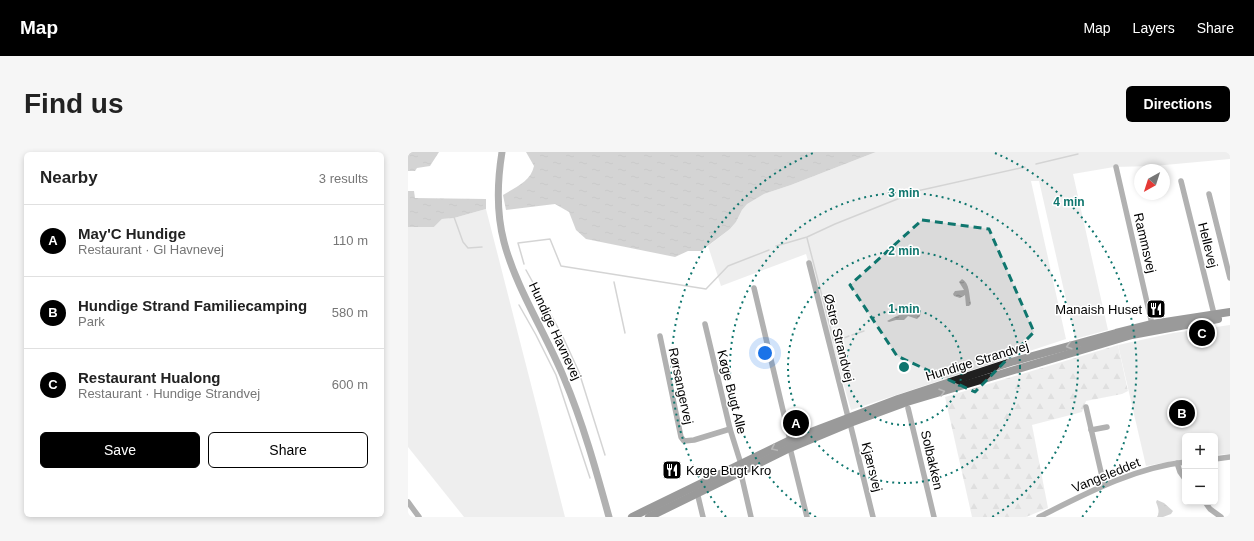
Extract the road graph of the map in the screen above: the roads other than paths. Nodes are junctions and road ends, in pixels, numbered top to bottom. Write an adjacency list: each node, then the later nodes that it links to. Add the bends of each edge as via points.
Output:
1 (502, 152): 33 (street, Hundige Havnevej, via 498,174 498,211 504,244 518,280 565,379)
2 (1116, 167): 12 (street, Rammsvej)
3 (1182, 181): 9 (street, Hellevej)
4 (1209, 194): 6 (street)
5 (809, 263): 16 (street, Østre Strandvej)
6 (1230, 278)
7 (754, 288): 20 (street)
8 (1230, 312): 9 (main road, Hundige Strandvej)
9 (1214, 314): 12 (main road, Hundige Strandvej)
10 (1230, 318): 16 (main road, Hundige Strandvej, one-way to 10, via 1132,335)
11 (705, 324): 18 (street, Køge Bugt Alle)
12 (1152, 324): 16 (main road, Hundige Strandvej, one-way to 16, via 964,376)
13 (660, 336): 18 (street, Rørsangervej, via 681,437 684,441)
14 (1086, 407): 19 (street)
15 (908, 408): 40 (street, Solbakken)
16 (849, 420): 20 (main road, Hundige Strandvej); 39 (street, Kjærsvej)
17 (1107, 427): 19 (street)
18 (730, 429): 25 (street, Køge Bugt Alle)
19 (1091, 430): 28 (street)
20 (790, 444): 25 (main road, Hundige Strandvej, one-way to 25); 29 (main road, Hundige Strandvej); 38 (street)
21 (1230, 457): 22 (street)
22 (1218, 459)
23 (1182, 462): 24 (street, Vangeleddet)
24 (1177, 463): 26 (street); 28 (street, Vangeleddet)
25 (740, 464): 34 (main road, Hundige Strandvej)
26 (1182, 475)
27 (742, 478): 37 (street)
28 (1104, 485): 41 (street, Vangeleddet)
29 (698, 492): 35 (main road, Hundige Strandvej); 36 (street)
30 (408, 502): 32 (street)
31 (1208, 505): 42 (street)
32 (419, 517)
33 (609, 517)
34 (632, 517)
35 (649, 517)
36 (703, 517)
37 (751, 517)
38 (807, 517)
39 (873, 517)
40 (934, 517)
41 (1039, 517)
42 (1221, 517)

